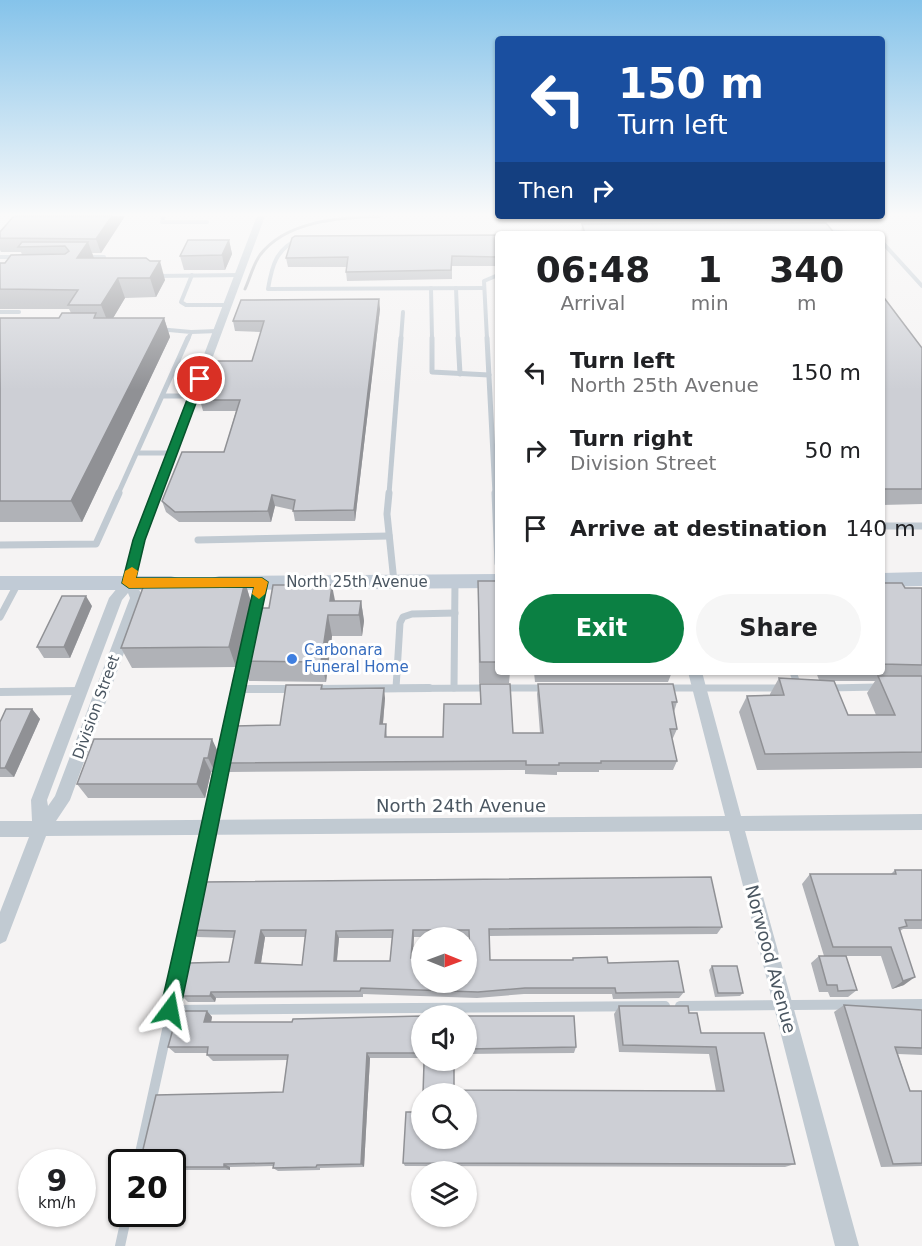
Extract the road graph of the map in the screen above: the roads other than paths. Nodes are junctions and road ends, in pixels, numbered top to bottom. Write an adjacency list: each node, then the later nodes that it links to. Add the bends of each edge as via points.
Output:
1 (270, 274): 8 (lane, via 268,289)
2 (911, 274): 7 (lane)
3 (192, 275): 4 (lane); 5 (lane); 11 (lane, via 181,302)
4 (239, 275): 11 (street, Division Street)
5 (156, 276)
6 (495, 276): 10 (lane, via 484,280)
7 (922, 286)
8 (431, 288): 9 (lane); 20 (lane, via 432,372)
9 (456, 288): 10 (lane); 20 (lane)
10 (484, 288): 21 (lane)
11 (227, 306): 16 (street, Division Street)
12 (0, 312): 13 (lane)
13 (19, 312)
14 (403, 312): 29 (lane, via 387,514)
15 (147, 329): 17 (lane)
16 (218, 331): 17 (lane); 18 (street, Division Street)
17 (190, 332): 19 (lane)
18 (206, 363): 19 (lane); 23 (street, Division Street)
19 (177, 364): 22 (lane)
20 (460, 374): 21 (lane)
21 (489, 375): 26 (lane)
22 (164, 396): 23 (lane); 24 (lane)
23 (193, 396): 25 (street, Division Street)
24 (139, 453): 25 (lane); 31 (lane, via 96,543)
25 (172, 453): 39 (street, Division Street, via 139,540)
26 (495, 500)
27 (885, 526): 28 (lane)
28 (922, 526)
29 (389, 536): 30 (lane); 36 (lane)
30 (198, 540)
31 (0, 544)
32 (922, 579): 33 (main road)
33 (885, 580)
34 (495, 581): 37 (main road, North 25th Avenue)
35 (262, 582): 36 (main road, North 25th Avenue); 39 (main road, North 25th Avenue); 42 (lane)
36 (394, 582): 37 (main road, North 25th Avenue)
37 (455, 582): 40 (lane)
38 (9, 583): 39 (main road, North 25th Avenue); 41 (lane)
39 (129, 583): 55 (street, Division Street, via 116,598); 60 (street, Division Street, via 137,598 62,800)
40 (455, 613): 47 (lane, via 403,617); 48 (lane)
41 (0, 617)
42 (252, 625)
43 (247, 646): 54 (lane)
44 (794, 675): 51 (lane)
45 (697, 680): 50 (lane); 51 (lane); 58 (street, Norwood Avenue)
46 (888, 687): 53 (lane)
47 (396, 688): 48 (lane); 54 (lane)
48 (454, 688): 49 (lane)
49 (548, 688)
50 (653, 688)
51 (799, 688): 52 (lane)
52 (810, 688)
53 (821, 688)
54 (237, 689): 59 (lane)
55 (81, 691): 56 (lane); 60 (street, Division Street, via 38,804)
56 (0, 692)
57 (922, 822): 58 (street, North 24th Avenue)
58 (735, 823): 59 (street, North 24th Avenue); 64 (street, Norwood Avenue)
59 (212, 826): 60 (street, North 24th Avenue); 65 (lane)
60 (41, 828): 61 (street, North 24th Avenue); 62 (street, Division Street)
61 (0, 829)
62 (0, 935)
63 (922, 1004): 64 (lane)
64 (783, 1005): 65 (lane); 69 (street, Norwood Avenue)
65 (170, 1010): 66 (lane)
66 (141, 1149)
67 (124, 1227): 68 (lane)
68 (120, 1246)
69 (847, 1246)

